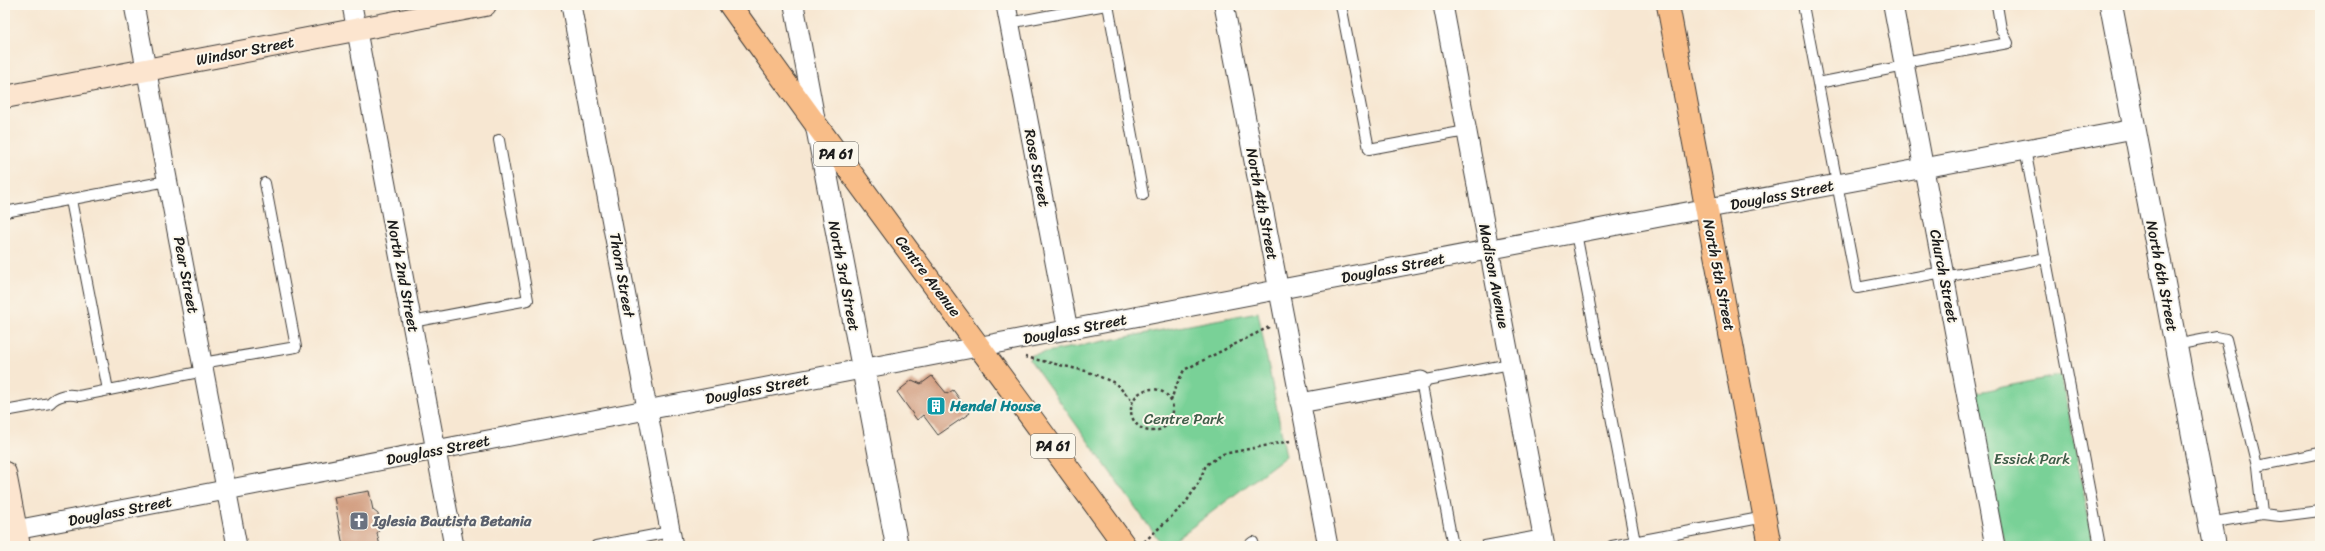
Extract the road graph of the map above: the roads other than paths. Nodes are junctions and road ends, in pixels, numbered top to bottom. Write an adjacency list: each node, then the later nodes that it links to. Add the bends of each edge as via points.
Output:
1 (134, 5): 19 (street, Pear Street)
2 (352, 5): 17 (street, North 2nd Street)
3 (484, 5): 17 (main road, Windsor Street)
4 (571, 5): 50 (street, Thorn Street)
5 (730, 5): 22 (main road, Centre Avenue / PA 61)
6 (794, 5): 22 (street, North 3rd Street)
7 (1107, 5): 16 (lane); 31 (lane)
8 (1224, 5): 39 (street, North 4th Street)
9 (1341, 5): 24 (lane, via 1369,149)
10 (1443, 5): 24 (street, Madison Avenue)
11 (1668, 5): 33 (main road, North 5th Street)
12 (1803, 5): 20 (lane)
13 (1893, 5): 18 (street, Church Street)
14 (1997, 5): 18 (lane, via 2001,29 2008,43)
15 (2111, 5): 23 (street, North 6th Street)
16 (1008, 14): 41 (street, Rose Street)
17 (357, 29): 19 (main road, Windsor Street); 40 (street, North 2nd Street)
18 (1905, 64): 20 (lane); 27 (street, Church Street)
19 (146, 70): 21 (main road, Windsor Street); 28 (street, Pear Street)
20 (1818, 82): 30 (lane)
21 (5, 97)
22 (816, 127): 43 (main road, Centre Avenue / PA 61); 46 (street, North 3rd Street)
23 (2134, 129): 26 (street, Douglass Street); 42 (street, North 6th Street)
24 (1466, 131): 36 (street, Madison Avenue)
25 (499, 140): 40 (lane, via 528,300)
26 (2025, 150): 27 (street, Douglass Street); 37 (lane)
27 (1924, 169): 30 (street, Douglass Street); 38 (street, Church Street)
28 (167, 181): 32 (lane); 45 (street, Pear Street)
29 (265, 183): 45 (lane, via 296,347)
30 (1837, 185): 33 (street, Douglass Street); 38 (lane, via 1857,288)
31 (1143, 195)
32 (72, 200): 34 (lane); 48 (lane)
33 (1706, 209): 35 (street, Douglass Street); 59 (main road, North 5th Street)
34 (5, 212)
35 (1576, 233): 36 (street, Douglass Street); 64 (lane)
36 (1489, 250): 39 (street, Douglass Street); 44 (street, Madison Avenue)
37 (2046, 258): 38 (lane); 76 (lane)
38 (1944, 274): 75 (street, Church Street)
39 (1278, 290): 41 (street, Douglass Street); 49 (street, North 4th Street)
40 (412, 322): 52 (street, North 2nd Street)
41 (1068, 330): 43 (street, Douglass Street)
42 (2175, 345): 54 (lane, via 2217,337 2226,339); 60 (street, North 6th Street)
43 (981, 347): 46 (street, Douglass Street); 69 (main road, Centre Avenue / PA 61)
44 (1510, 364): 47 (lane); 63 (street, Madison Avenue)
45 (203, 367): 48 (lane); 56 (street, Pear Street)
46 (862, 369): 50 (street, Douglass Street); 68 (street, North 3rd Street)
47 (1421, 381): 49 (street); 71 (lane)
48 (108, 390): 51 (lane, via 54,397 50,403)
49 (1300, 404): 70 (street, North 4th Street)
50 (647, 410): 52 (street, Douglass Street); 62 (street, Thorn Street)
51 (5, 411)
52 (436, 450): 56 (street, Douglass Street); 66 (street, North 2nd Street)
53 (2320, 453): 54 (lane)
54 (2257, 466): 58 (lane)
55 (5, 473): 61 (main road)
56 (226, 490): 61 (street, Douglass Street); 65 (street, Pear Street)
57 (2320, 511): 58 (lane, via 2280,516)
58 (2262, 514): 60 (lane)
59 (1765, 517): 64 (lane); 74 (main road, North 5th Street)
60 (2209, 523): 77 (street, North 6th Street)
61 (13, 536)
62 (672, 539): 67 (lane)
63 (1544, 541): 72 (lane)
64 (1635, 542): 73 (lane)
65 (237, 546)
66 (454, 546)
67 (596, 546)
68 (897, 546)
69 (1125, 546)
70 (1328, 546)
71 (1453, 546)
72 (1485, 546)
73 (1612, 546)
74 (1770, 546)
75 (1995, 546)
76 (2100, 546)
77 (2214, 546)

